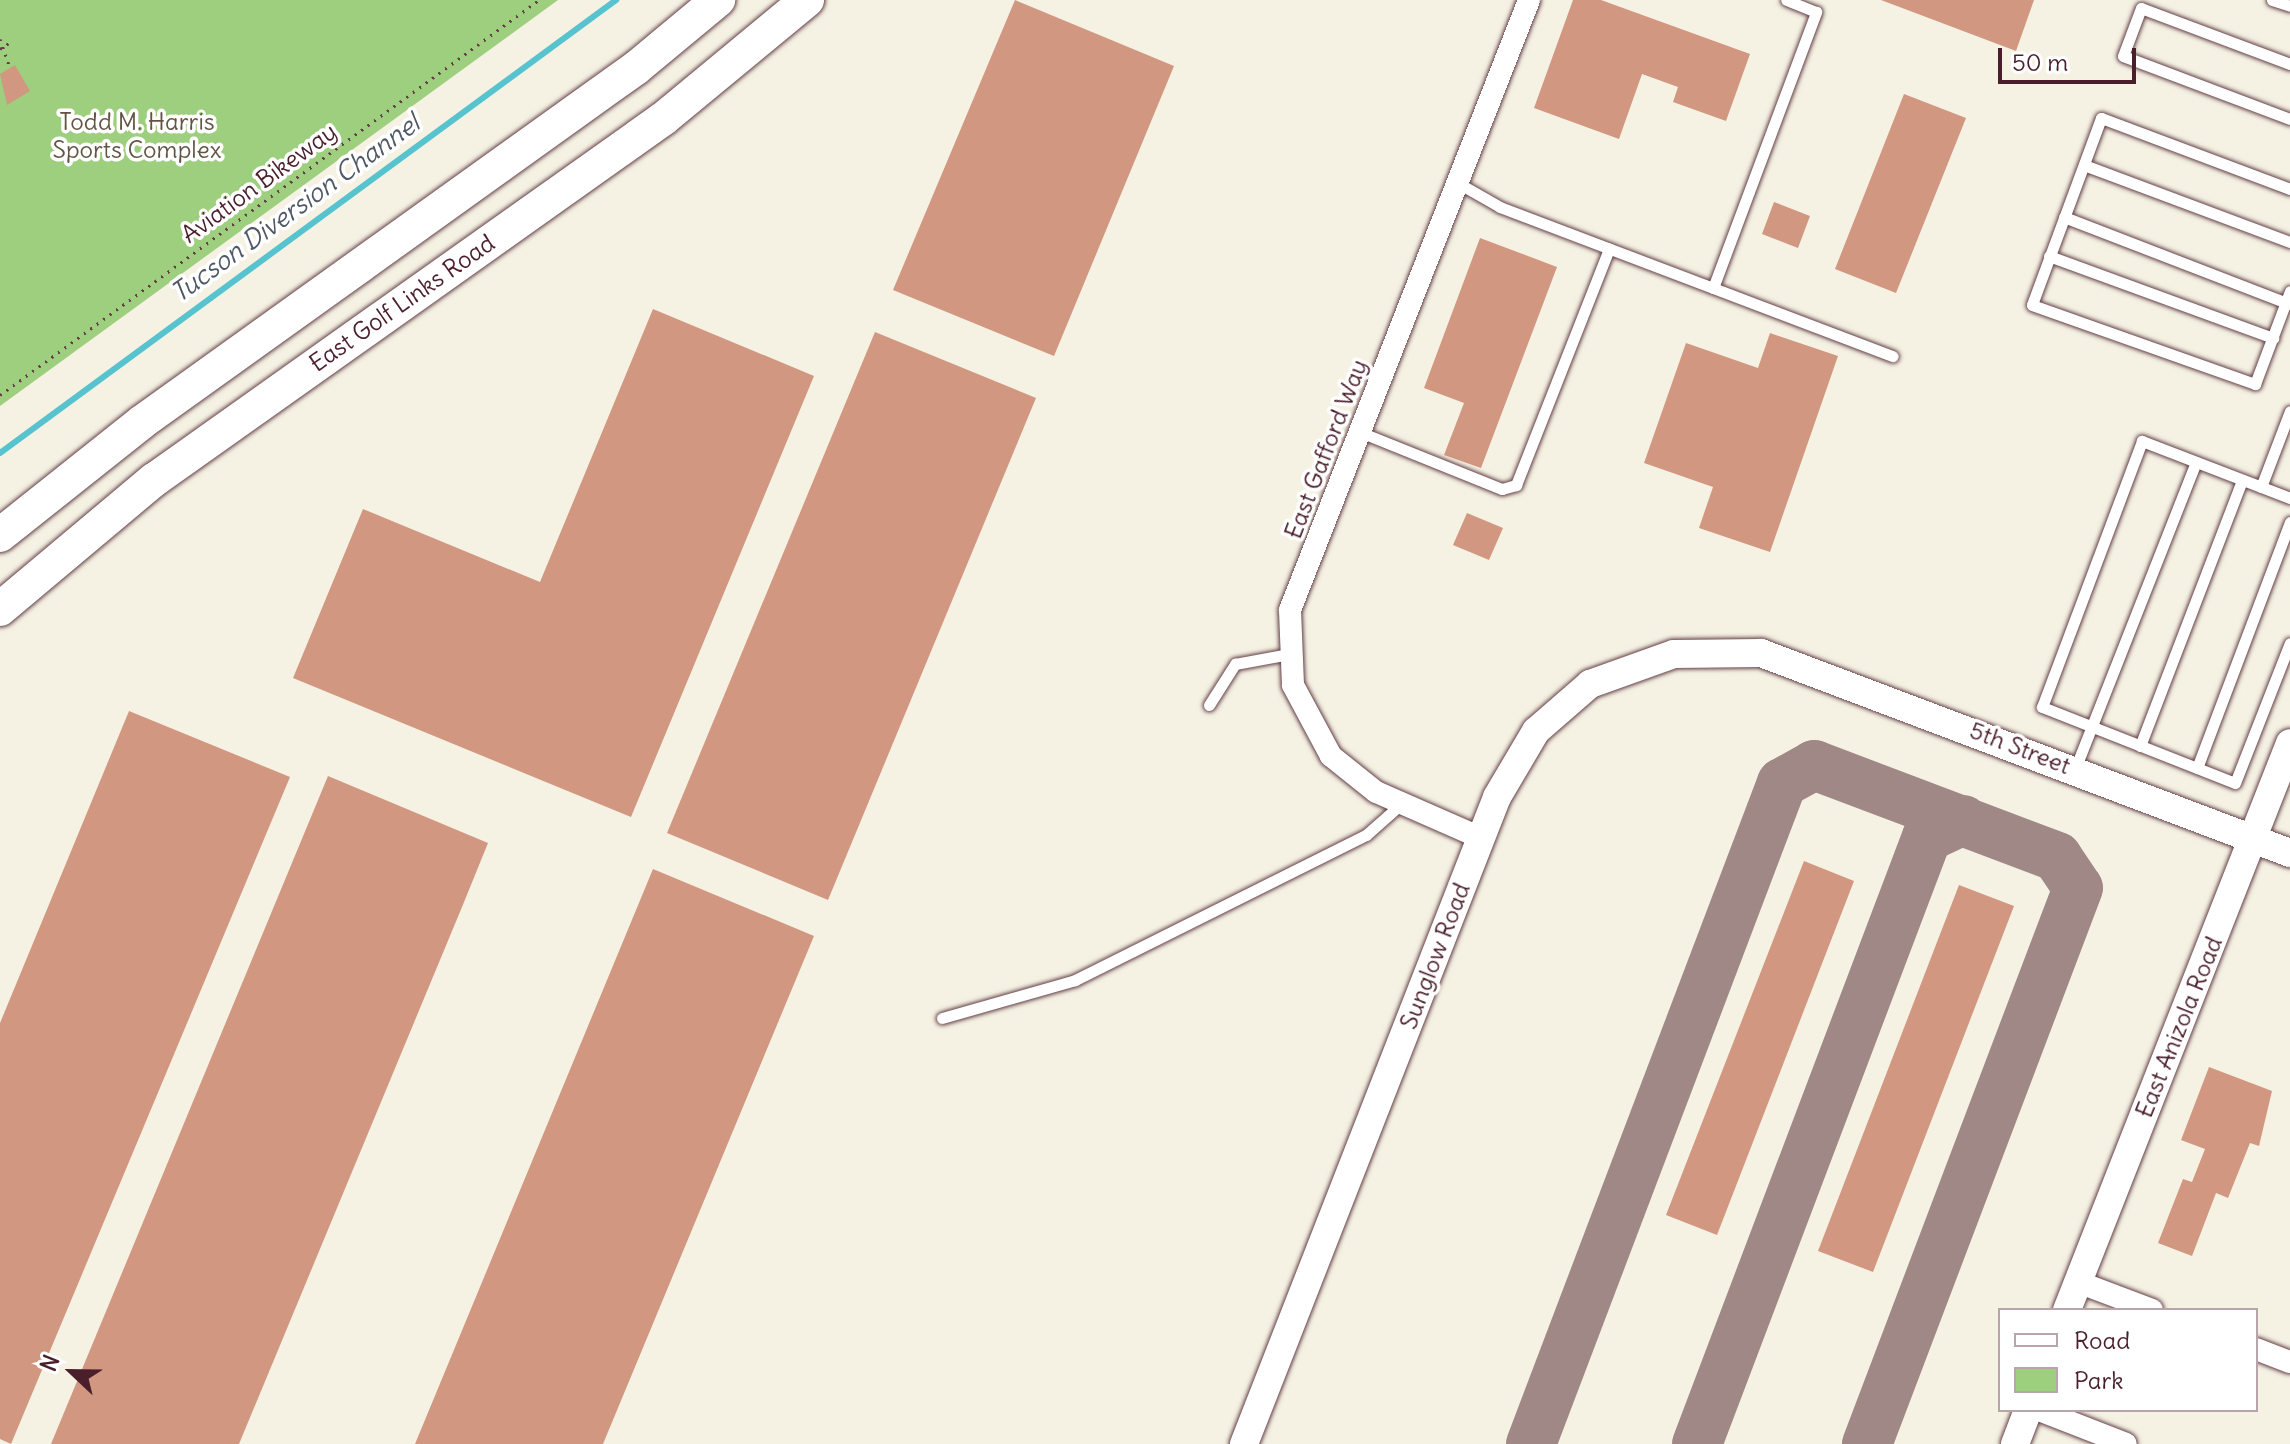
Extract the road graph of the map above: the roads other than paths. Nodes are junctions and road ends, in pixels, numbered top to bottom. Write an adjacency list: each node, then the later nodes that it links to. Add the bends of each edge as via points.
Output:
1 (718, 0): 28 (main road, via 636,68 142,422)
2 (807, 0): 29 (main road, East Golf Links Road, via 663,119 154,480)
3 (1529, 0): 11 (street, East Gafford Way)
4 (1786, 0): 17 (lane, via 1816,12)
5 (2272, 0): 7 (lane)
6 (2143, 4): 8 (lane); 9 (lane, via 2123,56)
7 (2290, 6)
8 (2290, 64)
9 (2290, 119)
10 (2084, 165): 12 (lane, via 2101,118); 13 (lane); 14 (lane)
11 (1458, 183): 15 (lane, via 1500,207); 22 (street, East Gafford Way)
12 (2290, 189)
13 (2064, 217): 16 (lane); 18 (lane)
14 (2290, 242)
15 (1609, 249): 17 (lane); 22 (lane, via 1516,485 1502,489)
16 (2049, 256): 19 (lane); 19 (lane, via 2032,305 2255,384)
17 (1713, 288): 20 (lane)
18 (2289, 299): 19 (lane)
19 (2273, 338)
20 (1893, 356)
21 (2290, 411): 25 (lane)
22 (1360, 432): 31 (street, East Gafford Way, via 1290,610)
23 (2196, 462): 24 (lane); 34 (lane); 34 (lane, via 2142,441 2042,707)
24 (2242, 480): 25 (lane); 36 (lane)
25 (2261, 487): 26 (lane)
26 (2290, 498)
27 (2290, 522): 37 (lane)
28 (0, 535)
29 (0, 609)
30 (2290, 643): 37 (lane, via 2235,783)
31 (1289, 654): 33 (lane, via 1235,664); 39 (street, East Gafford Way, via 1293,685 1316,736 1353,777)
32 (1787, 659): 38 (street, 5th Street); 40 (street, Sunglow Road, via 1736,650 1674,654 1590,684 1529,741)
33 (1209, 705)
34 (2091, 726): 36 (lane); 38 (lane)
35 (2290, 743): 41 (street, East Anizola Road)
36 (2140, 746): 37 (lane)
37 (2197, 768)
38 (2075, 769): 41 (street, 5th Street)
39 (1400, 805): 40 (street, East Gafford Way); 43 (lane, via 1366,835 1075,980)
40 (1481, 838): 51 (street, Sunglow Road)
41 (2253, 839): 42 (street, 5th Street); 44 (street, East Anizola Road)
42 (2290, 853)
43 (942, 1018)
44 (2078, 1282): 45 (street, East Anizola Road); 46 (street)
45 (2068, 1308)
46 (2147, 1308)
47 (2258, 1350): 48 (street)
48 (2290, 1362)
49 (2027, 1412): 52 (street)
50 (2044, 1412): 53 (street)
51 (1244, 1444)
52 (2015, 1444)
53 (2126, 1444)

